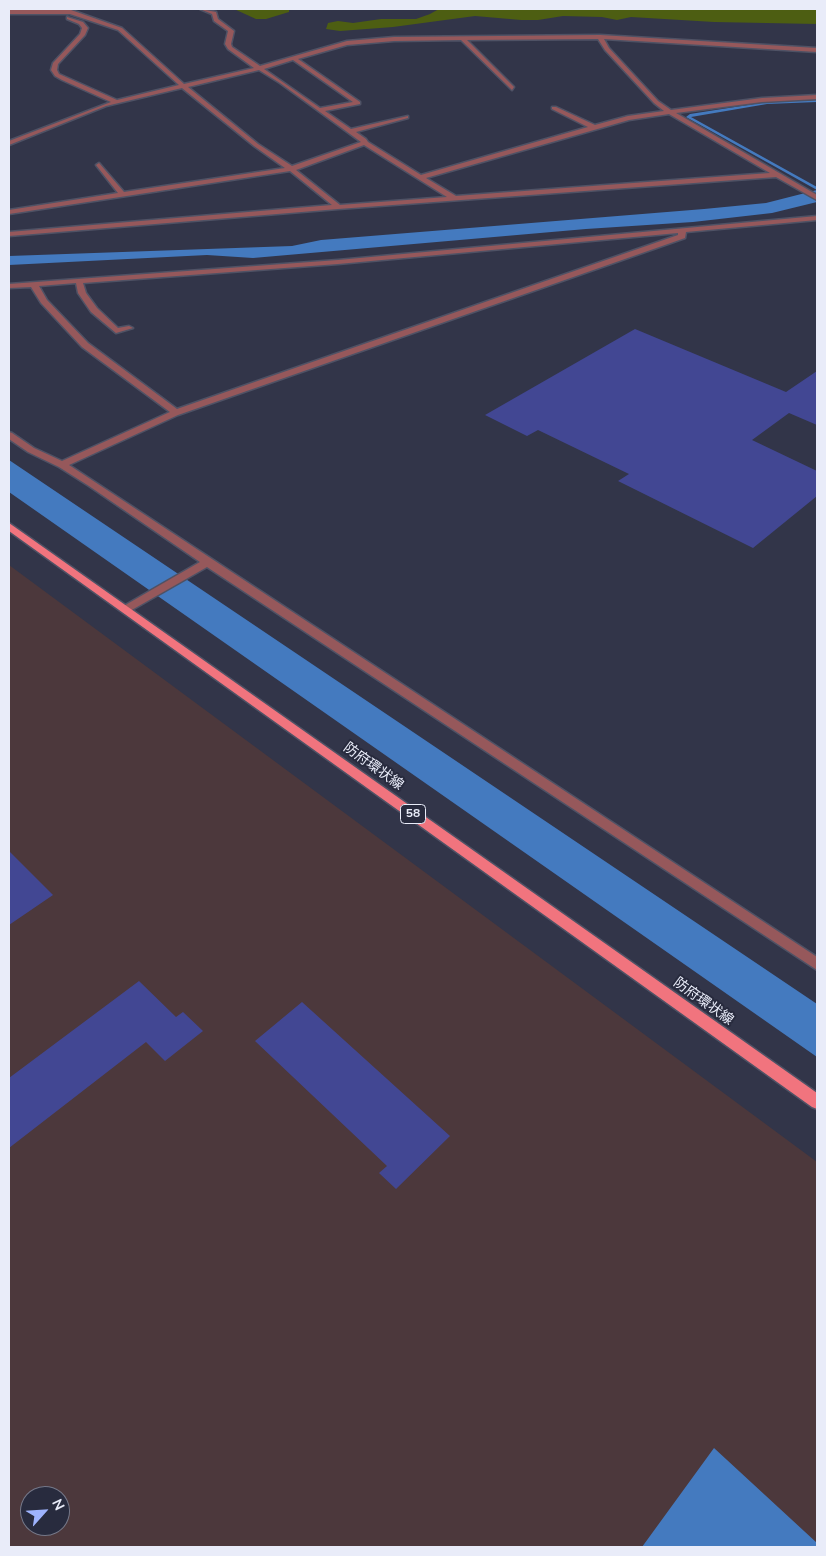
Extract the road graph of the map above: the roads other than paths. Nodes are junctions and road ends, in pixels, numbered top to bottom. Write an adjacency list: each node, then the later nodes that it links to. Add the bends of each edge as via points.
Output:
1 (202, 9): 7 (street, via 214,13 216,20 231,31 230,48)
2 (9, 14): 8 (street, via 71,12 120,29); 11 (street, via 52,15 81,23 85,28 84,34 55,64 54,70 64,79)
3 (600, 37): 4 (street); 5 (street); 14 (street, via 607,49 656,102)
4 (462, 38): 6 (street, via 347,43); 9 (street)
5 (817, 50)
6 (292, 58): 7 (street); 13 (street, via 358,103)
7 (260, 68): 8 (street); 13 (street)
8 (184, 87): 11 (street); 21 (street)
9 (512, 88)
10 (817, 98): 14 (street, via 762,100)
11 (117, 102): 18 (street)
12 (554, 108): 16 (street)
13 (319, 110): 17 (street)
14 (672, 114): 16 (street, via 628,118); 22 (street)
15 (406, 117): 17 (street)
16 (596, 128): 23 (street)
17 (350, 131): 19 (street)
18 (9, 143)
19 (365, 143): 21 (street); 23 (street)
20 (99, 166): 24 (street)
21 (291, 169): 24 (street); 27 (street)
22 (776, 175): 25 (street); 26 (street)
23 (421, 177): 25 (street)
24 (123, 196): 28 (street)
25 (454, 198): 27 (street)
26 (817, 198)
27 (338, 207): 31 (street)
28 (9, 212)
29 (817, 218): 30 (street)
30 (682, 230): 32 (street, via 338,262); 36 (street, via 682,236)
31 (9, 234)
32 (79, 281): 33 (street); 35 (street, via 82,293 94,310 116,331)
33 (35, 284): 34 (street); 36 (street, via 44,301 85,345)
34 (9, 286)
35 (129, 328)
36 (174, 413): 38 (street)
37 (9, 435): 38 (street)
38 (62, 465): 40 (street)
39 (9, 526): 41 (main road, 防府環状線 / 58)
40 (203, 565): 41 (street); 42 (street)
41 (126, 609): 43 (main road, 防府環状線 / 58)
42 (817, 964)
43 (817, 1102)

